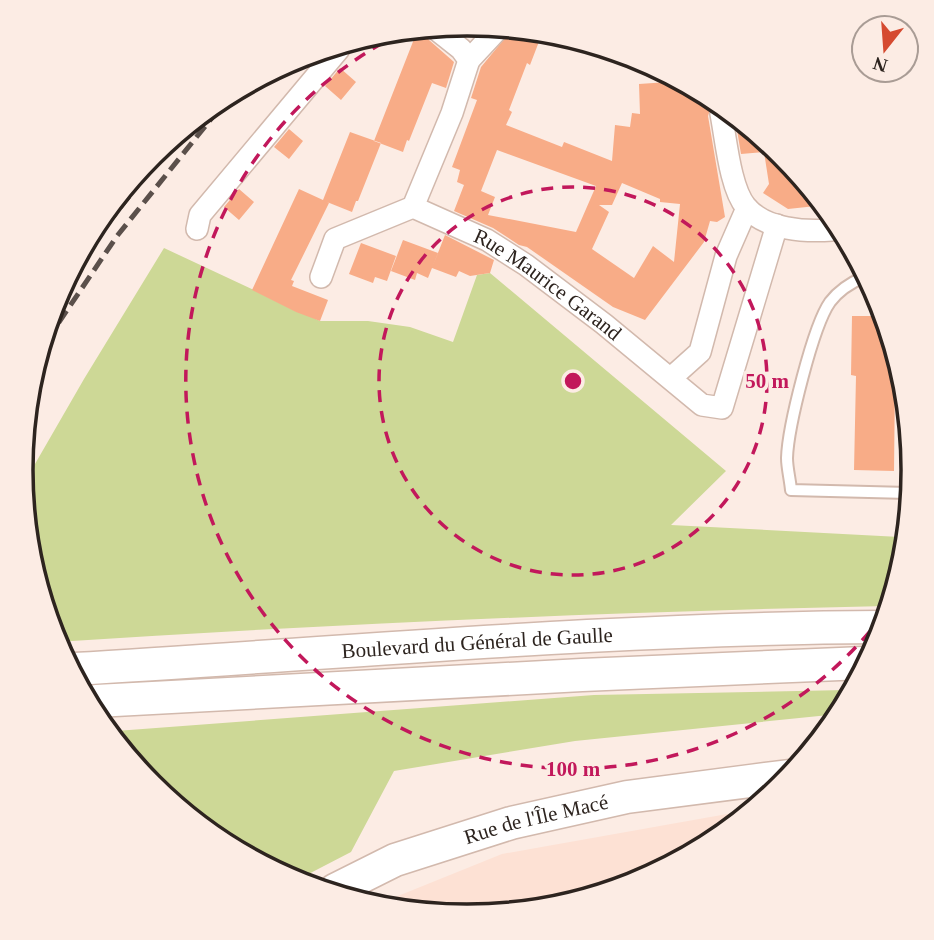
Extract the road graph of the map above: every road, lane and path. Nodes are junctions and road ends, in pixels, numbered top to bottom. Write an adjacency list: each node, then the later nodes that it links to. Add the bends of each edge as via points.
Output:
1 (446, 37): 4 (street)
2 (491, 37): 4 (street)
3 (333, 58): 9 (street, via 200,215)
4 (469, 60): 6 (street)
5 (722, 119): 7 (street, via 738,192)
6 (413, 207): 11 (street, via 335,239); 13 (street, Rue Maurice Garand, via 487,240 526,265)
7 (747, 208): 8 (street); 13 (street, via 726,256 700,352)
8 (778, 225): 10 (street); 13 (street, Rue Maurice Garand, via 722,408 702,405)
9 (197, 229)
10 (829, 230)
11 (321, 277)
12 (857, 280): 14 (lane, via 829,303 818,327 797,400 787,458 791,490)
13 (671, 378)
14 (900, 493)
15 (871, 627): 17 (main road, Boulevard du Général de Gaulle, via 579,636)
16 (855, 663): 18 (main road, Boulevard du Général de Gaulle)
17 (81, 669)
18 (100, 701)
19 (773, 778): 20 (main road, Rue de l'Île Macé, via 627,797 511,823 395,860)
20 (344, 886)

